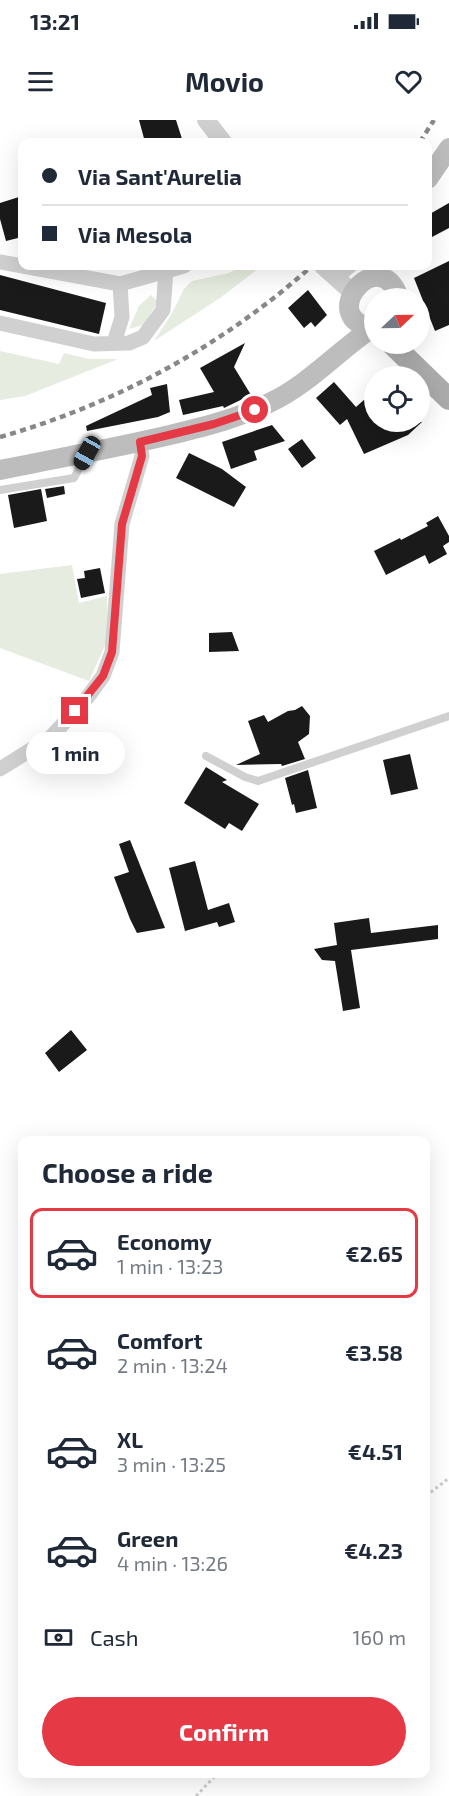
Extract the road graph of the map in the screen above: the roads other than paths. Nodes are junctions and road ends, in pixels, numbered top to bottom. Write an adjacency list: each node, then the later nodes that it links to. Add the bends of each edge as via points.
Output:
1 (206, 120): 2 (street)
2 (220, 138)
3 (449, 148): 4 (main road)
4 (432, 173)
5 (0, 262): 6 (street)
6 (18, 265)
7 (44, 270): 13 (street)
8 (170, 270): 10 (street)
9 (390, 270): 15 (main road)
10 (166, 271): 13 (street); 20 (street, via 163,310 143,338)
11 (329, 272): 12 (street)
12 (359, 280): 14 (main road, via 376,278); 16 (main road, via 350,303)
13 (120, 284): 20 (street, via 122,317)
14 (390, 288)
15 (395, 288)
16 (352, 314): 18 (main road); 22 (main road)
17 (0, 323): 20 (street, via 94,344)
18 (364, 324)
19 (364, 334): 22 (main road)
20 (114, 343)
21 (403, 354): 23 (main road)
22 (331, 358): 26 (main road, via 312,377 250,412)
23 (415, 366)
24 (430, 380): 25 (main road)
25 (449, 399)
26 (140, 442): 27 (main road); 32 (street, via 142,456 122,524 112,652 103,676 51,737)
27 (87, 453): 28 (main road); 29 (lane, via 74,478)
28 (0, 470)
29 (0, 490)
30 (449, 716): 31 (lane, via 258,781)
31 (206, 756)
32 (0, 769)

